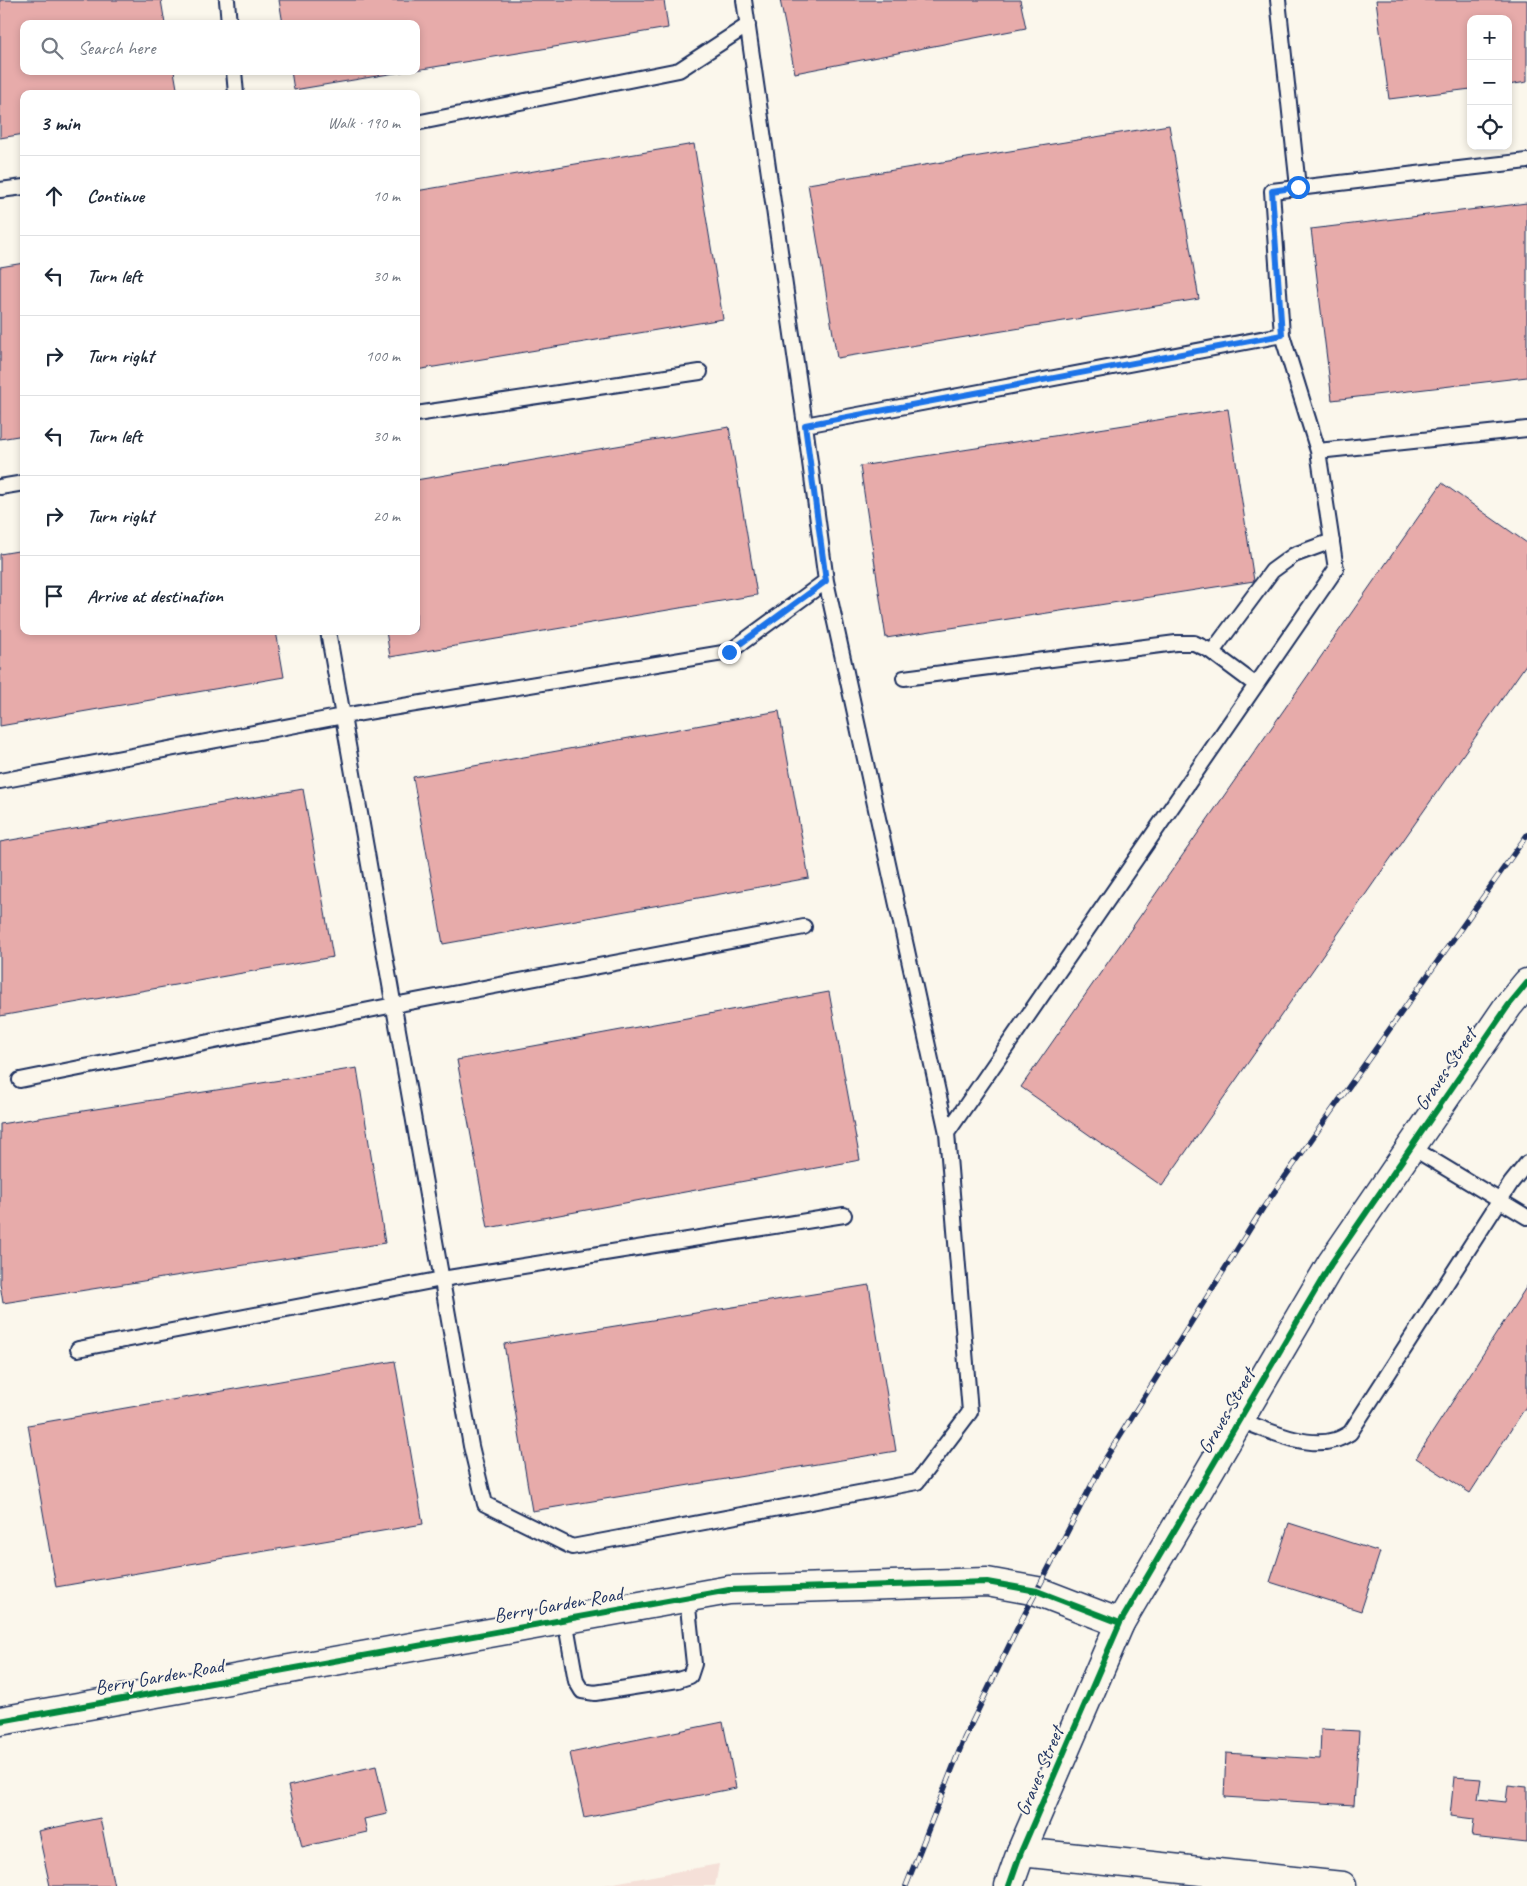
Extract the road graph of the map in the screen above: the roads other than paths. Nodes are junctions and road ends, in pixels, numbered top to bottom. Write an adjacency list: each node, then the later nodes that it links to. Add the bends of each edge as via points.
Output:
1 (227, 0): 4 (lane)
2 (744, 0): 5 (lane)
3 (1278, 0): 10 (lane)
4 (229, 20)
5 (748, 25): 8 (lane, via 679,70); 16 (lane)
6 (234, 75): 7 (lane)
7 (236, 90)
8 (420, 122)
9 (1527, 161): 10 (lane)
10 (1298, 187): 13 (lane, via 1272,191)
11 (20, 188): 12 (lane)
12 (0, 190)
13 (1282, 335): 16 (lane); 18 (lane)
14 (700, 372): 15 (lane)
15 (420, 413)
16 (805, 425): 22 (lane)
17 (1527, 428): 18 (lane)
18 (1318, 451): 21 (lane)
19 (20, 483): 20 (lane)
20 (0, 487)
21 (1332, 541): 24 (lane, via 1294,556 1272,571); 26 (lane, via 1336,569)
22 (826, 581): 27 (lane, via 729,652); 33 (lane)
23 (329, 635): 27 (lane)
24 (1212, 652): 25 (lane, via 1194,643 1176,643); 26 (lane)
25 (904, 678)
26 (1256, 685): 33 (lane)
27 (343, 716): 28 (lane); 31 (lane)
28 (0, 781)
29 (804, 927): 31 (lane)
30 (1527, 983): 34 (street, Graves Street)
31 (394, 1005): 32 (lane); 39 (lane)
32 (20, 1080)
33 (947, 1133): 39 (lane, via 970,1412 916,1482 572,1547 485,1504)
34 (1411, 1147): 36 (lane); 41 (street, Graves Street, via 1331,1264)
35 (1527, 1163): 36 (lane)
36 (1499, 1201): 38 (lane); 41 (lane, via 1350,1433 1335,1441 1293,1440)
37 (844, 1215): 39 (lane)
38 (1527, 1217)
39 (442, 1279): 40 (lane)
40 (78, 1349)
41 (1240, 1420): 44 (street, Graves Street)
42 (687, 1598): 43 (street, Berry Garden Road); 43 (lane, via 694,1664 690,1676 678,1680 595,1693 582,1691 576,1681); 44 (street, Berry Garden Road, via 729,1590 987,1582 1037,1591)
43 (565, 1619): 45 (street, Berry Garden Road)
44 (1120, 1623): 46 (street, Graves Street)
45 (0, 1721)
46 (1021, 1852): 47 (street, Graves Street); 48 (street)
47 (1009, 1886)
48 (1342, 1886)

